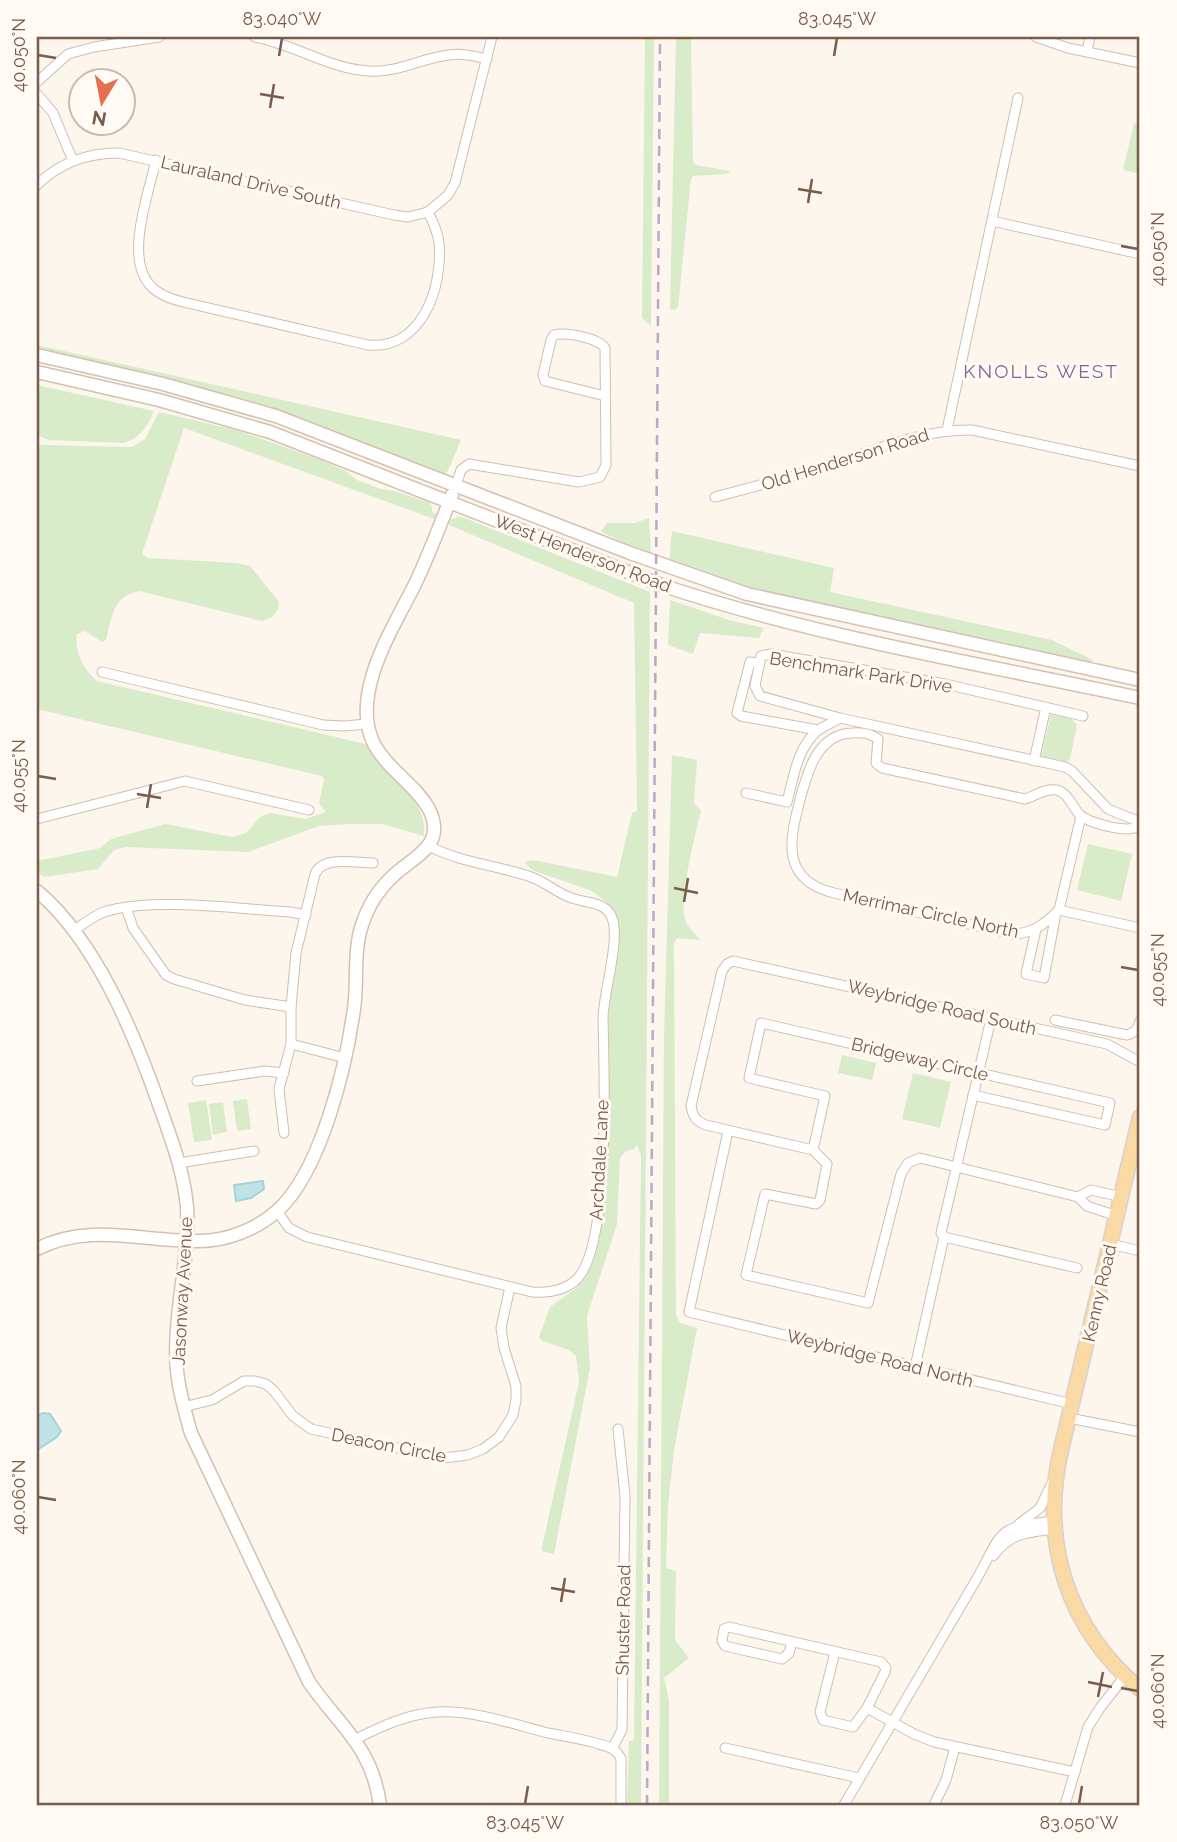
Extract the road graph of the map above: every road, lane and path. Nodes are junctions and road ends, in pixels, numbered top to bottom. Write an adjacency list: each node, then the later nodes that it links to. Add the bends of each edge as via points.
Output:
1 (159, 37): 9 (street, via 68,54)
2 (255, 37): 7 (street, via 363,71 386,71 453,54)
3 (492, 37): 7 (street)
4 (1036, 37): 6 (street)
5 (1090, 37): 6 (street)
6 (1087, 51): 8 (street)
7 (486, 59): 15 (street, via 460,172 449,195)
8 (1140, 63)
9 (37, 82)
10 (37, 94): 13 (street, via 57,120)
11 (1018, 98): 16 (street)
12 (156, 160): 13 (street, Lauraland Drive South, via 104,153); 15 (street, Lauraland Drive South, via 394,215); 15 (street, via 138,242 140,266 149,285 183,302 379,346 402,339 420,323 428,308 439,258 439,242)
13 (73, 161): 14 (street, Lauraland Drive South)
14 (37, 186)
15 (428, 212)
16 (992, 221): 17 (street); 21 (street)
17 (1140, 254)
18 (37, 355): 23 (main road, West Henderson Road, via 276,416)
19 (37, 372): 25 (main road, West Henderson Road, via 270,432)
20 (605, 396): 20 (street, via 603,344 554,335 545,380); 23 (street, via 606,466 600,477 568,481 469,464 461,470)
21 (947, 430): 22 (street, Old Henderson Road, via 972,430); 24 (street, Old Henderson Road)
22 (1140, 466)
23 (456, 485): 25 (main road); 28 (main road, West Henderson Road, via 747,594)
24 (715, 497)
25 (449, 501): 29 (main road, West Henderson Road, via 664,586 745,611); 33 (main road, via 379,657)
26 (760, 663): 30 (street, Benchmark Park Drive, via 761,656 771,654); 32 (street, Benchmark Park Drive, via 755,686 760,696); 34 (street, via 750,662 737,713)
27 (102, 672): 33 (street, via 323,725)
28 (1140, 680)
29 (1140, 698)
30 (1046, 707): 31 (street, Benchmark Park Drive); 35 (street)
31 (1083, 716)
32 (839, 718): 34 (street); 35 (street)
33 (367, 724): 41 (main road, via 379,752 429,809 434,826)
34 (818, 730): 36 (street, via 800,752 787,802)
35 (1034, 761): 40 (street, via 1072,771 1108,809)
36 (746, 793)
37 (309, 810): 39 (street, via 185,780)
38 (1081, 816): 40 (street, via 1128,830); 45 (street); 48 (street, Merrimar Circle North, via 1056,790 1025,799 882,768 876,763 876,736 865,733 834,737 816,754 806,776 791,846 797,869 812,884 1012,934)
39 (37, 819)
40 (1140, 822)
41 (429, 846): 55 (main road, via 387,882 367,912 359,940); 78 (street, Archdale Lane, via 460,860 530,876 566,896 607,909 614,922 604,995 600,1204 590,1257 576,1281 558,1290 542,1293)
42 (373, 863): 46 (street, via 322,864 315,874)
43 (37, 891): 49 (main road, Jasonway Avenue)
44 (126, 907): 46 (street, via 174,905); 49 (street, via 98,915); 50 (street, via 133,928 166,975 245,1000)
45 (1058, 912): 47 (street); 48 (street, Merrimar Circle North); 48 (street, via 1044,978 1026,974)
46 (306, 915): 50 (street, via 296,953)
47 (1140, 928)
48 (1036, 929)
49 (73, 931): 66 (main road, Jasonway Avenue, via 94,961 138,1046)
50 (291, 1007): 54 (street)
51 (990, 1019): 56 (street, Weybridge Road South, via 1107,1044); 58 (street); 62 (street, Weybridge Road South, via 733,961 722,971 691,1106 698,1122)
52 (1055, 1020): 53 (street, via 1127,1035 1139,1028)
53 (1140, 1021)
54 (291, 1044): 55 (street); 57 (street)
55 (345, 1058): 70 (main road, via 315,1151 299,1183)
56 (1140, 1062)
57 (284, 1073): 59 (street, via 265,1071); 63 (street, via 279,1096)
58 (978, 1073): 60 (street); 60 (street, Bridgeway Circle, via 1110,1103 1105,1125); 64 (street, Bridgeway Circle, via 761,1023 749,1078 825,1096)
59 (197, 1081)
60 (973, 1095): 67 (street)
61 (1140, 1117): 69 (main road, Kenny Road)
62 (728, 1131): 64 (street); 79 (street, Weybridge Road North, via 689,1312)
63 (284, 1133)
64 (813, 1150): 67 (street, via 827,1164 820,1200 809,1205 765,1194 746,1275 868,1303 901,1174 908,1163 920,1158)
65 (254, 1151): 66 (street)
66 (179, 1163): 73 (main road, Jasonway Avenue, via 187,1206)
67 (957, 1167): 68 (street); 72 (street)
68 (1078, 1197): 69 (street, via 1091,1190); 71 (street, via 1087,1206)
69 (1122, 1197): 71 (main road, Kenny Road)
70 (277, 1211): 73 (main road, via 232,1235); 78 (street, Archdale Lane, via 289,1228 307,1237)
71 (1117, 1216): 74 (main road, Kenny Road)
72 (944, 1237): 77 (street); 79 (street)
73 (186, 1241): 75 (main road, via 87,1234); 80 (main road, Jasonway Avenue, via 177,1359)
74 (1110, 1244): 76 (street); 81 (main road, Kenny Road)
75 (37, 1249)
76 (1140, 1251)
77 (1077, 1268)
78 (510, 1287): 80 (street, Deacon Circle, via 501,1328 516,1386 513,1415 499,1437 468,1455 443,1458 311,1429 293,1416 266,1384 255,1381 244,1381 212,1400)
79 (915, 1367): 81 (street, Weybridge Road North)
80 (183, 1407): 94 (main road, Jasonway Avenue, via 212,1480 309,1682)
81 (1070, 1411): 83 (street, Weybridge Road North); 84 (main road, Kenny Road)
82 (618, 1429): 97 (street, Shuster Road, via 625,1496 622,1730)
83 (1140, 1432)
84 (1056, 1470): 85 (street, Kenny Road, via 1040,1508); 86 (main road, Kenny Road)
85 (1018, 1525): 86 (street); 87 (street, Kenny Road, via 1002,1534)
86 (1054, 1525): 87 (street, Kenny Road, via 1009,1539); 90 (main road, via 1062,1568 1082,1618)
87 (985, 1565): 93 (street, Kenny Road)
88 (792, 1642): 88 (street, via 729,1627 722,1640 725,1646 778,1659 789,1653); 89 (street)
89 (835, 1652): 92 (street, via 881,1662 886,1668); 92 (street, via 821,1718 853,1727)
90 (1125, 1676): 91 (main road); 98 (street, via 1088,1727)
91 (1140, 1689)
92 (867, 1708): 93 (street)
93 (893, 1722): 95 (street); 99 (street, Kenny Road)
94 (356, 1740): 97 (street, via 389,1722 439,1712 475,1716); 100 (main road, Jasonway Avenue, via 370,1767)
95 (955, 1747): 98 (street); 103 (street)
96 (725, 1748): 99 (street)
97 (612, 1749): 101 (street, via 621,1759)
98 (1075, 1772): 104 (street)
99 (859, 1778): 102 (street, Kenny Road)
100 (380, 1805)
101 (621, 1805)
102 (844, 1805)
103 (934, 1805)
104 (1065, 1805)

